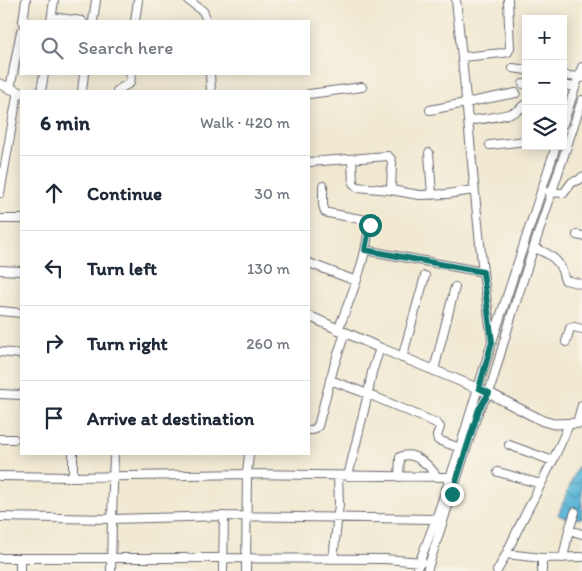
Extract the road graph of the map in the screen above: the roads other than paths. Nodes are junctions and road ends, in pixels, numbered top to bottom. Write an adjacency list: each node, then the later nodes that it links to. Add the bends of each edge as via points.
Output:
1 (26, 0): 9 (street)
2 (54, 0): 8 (street)
3 (96, 0): 11 (street)
4 (138, 0): 12 (street)
5 (188, 0): 13 (street, via 203,11)
6 (458, 0): 15 (street)
7 (508, 0): 15 (street, via 508,52)
8 (51, 19): 10 (street)
9 (23, 20)
10 (66, 20)
11 (93, 20)
12 (135, 20)
13 (207, 20)
14 (20, 43): 33 (street)
15 (462, 57): 37 (street)
16 (582, 67): 24 (street)
17 (513, 68): 18 (street)
18 (522, 69)
19 (44, 75): 29 (street)
20 (84, 75): 30 (street)
21 (131, 75): 31 (street, via 130,83)
22 (210, 75): 32 (street)
23 (567, 76): 24 (street)
24 (580, 78): 28 (street)
25 (0, 84): 33 (street)
26 (567, 86): 28 (street)
27 (362, 87): 35 (street)
28 (575, 87): 39 (street)
29 (41, 90)
30 (82, 90)
31 (118, 90)
32 (211, 90)
33 (16, 91): 45 (street)
34 (516, 93): 37 (street)
35 (310, 94)
36 (582, 100): 42 (street)
37 (466, 102): 41 (street); 43 (street)
38 (524, 105): 43 (street, via 518,111)
39 (567, 106)
40 (567, 108): 42 (street)
41 (430, 110)
42 (579, 111): 46 (street)
43 (468, 121): 60 (street)
44 (0, 132): 45 (street)
45 (10, 132): 54 (street)
46 (567, 141)
47 (522, 142): 48 (street)
48 (490, 146)
49 (555, 150): 55 (street)
50 (564, 150): 56 (street)
51 (429, 153): 64 (street)
52 (352, 159): 53 (street); 59 (street, via 354,186); 59 (street, via 388,156 392,163)
53 (310, 162)
54 (2, 172): 63 (street)
55 (548, 172): 56 (street); 61 (street)
56 (558, 175): 62 (street)
57 (582, 178): 62 (street, via 572,182 564,193)
58 (323, 186): 69 (street, via 325,212 366,220 370,225)
59 (391, 190): 64 (street)
60 (474, 190): 64 (street); 73 (street)
61 (541, 191): 62 (street); 67 (street)
62 (551, 192): 68 (street)
63 (0, 193)
64 (432, 195)
65 (0, 219): 66 (street)
66 (20, 219)
67 (526, 238): 68 (street); 79 (street)
68 (535, 244): 76 (street, via 560,265 565,280); 81 (street)
69 (365, 250): 73 (street); 75 (street)
70 (310, 263): 75 (street)
71 (0, 270): 72 (street)
72 (20, 271)
73 (483, 272): 85 (street)
74 (425, 276): 90 (street)
75 (356, 281): 84 (street)
76 (582, 284)
77 (455, 287): 91 (street)
78 (0, 311): 80 (street)
79 (502, 312): 81 (street); 85 (street)
80 (20, 313)
81 (512, 314): 94 (street)
82 (310, 316): 84 (street)
83 (582, 329): 86 (street, via 570,328)
84 (342, 332): 87 (street); 92 (street)
85 (492, 342): 93 (street)
86 (566, 342)
87 (380, 348): 90 (street); 96 (street)
88 (0, 352): 89 (street)
89 (20, 354)
90 (402, 358): 91 (street)
91 (434, 370): 93 (street)
92 (330, 380): 96 (street); 100 (street, via 318,426)
93 (479, 388): 94 (street); 104 (street)
94 (489, 393): 99 (street, via 543,421); 140 (street, via 479,409)
95 (0, 394): 97 (street)
96 (368, 394): 104 (street, via 436,423 440,427 438,440); 114 (street)
97 (20, 395)
98 (582, 405): 99 (street)
99 (576, 423): 108 (street)
100 (310, 430)
101 (0, 439): 102 (street)
102 (14, 439)
103 (509, 445): 108 (street)
104 (460, 448): 118 (street)
105 (73, 455): 115 (street)
106 (114, 455): 112 (street)
107 (249, 455): 110 (street)
108 (553, 462): 119 (street)
109 (498, 472): 119 (street)
110 (247, 474): 112 (street); 113 (street); 122 (street)
111 (0, 476): 115 (street)
112 (113, 476): 115 (street); 125 (street)
113 (338, 476): 114 (street); 124 (street)
114 (348, 476): 116 (street)
115 (73, 477)
116 (399, 477): 117 (street); 117 (street, via 400,458 405,455 425,463)
117 (437, 477): 118 (street)
118 (450, 477): 126 (street)
119 (541, 484): 129 (street)
120 (575, 512): 127 (street)
121 (224, 516): 122 (street); 125 (street); 134 (street)
122 (247, 516): 124 (street); 135 (street)
123 (0, 517): 125 (street)
124 (338, 518): 126 (street); 138 (street)
125 (112, 519): 133 (street)
126 (436, 519): 139 (street)
127 (569, 530): 128 (street); 137 (street)
128 (582, 534)
129 (506, 554): 136 (street); 146 (street)
130 (582, 557): 137 (street)
131 (0, 558): 132 (street)
132 (20, 558): 133 (street); 141 (street)
133 (112, 558): 134 (street); 142 (street)
134 (223, 558): 135 (street); 143 (street)
135 (246, 558): 138 (street); 144 (street)
136 (542, 558): 137 (street); 147 (street)
137 (563, 558)
138 (333, 559): 139 (street)
139 (420, 561): 140 (street); 145 (street)
140 (428, 568)
141 (20, 571)
142 (112, 571)
143 (223, 571)
144 (246, 571)
145 (416, 571)
146 (497, 571)
147 (542, 571)

